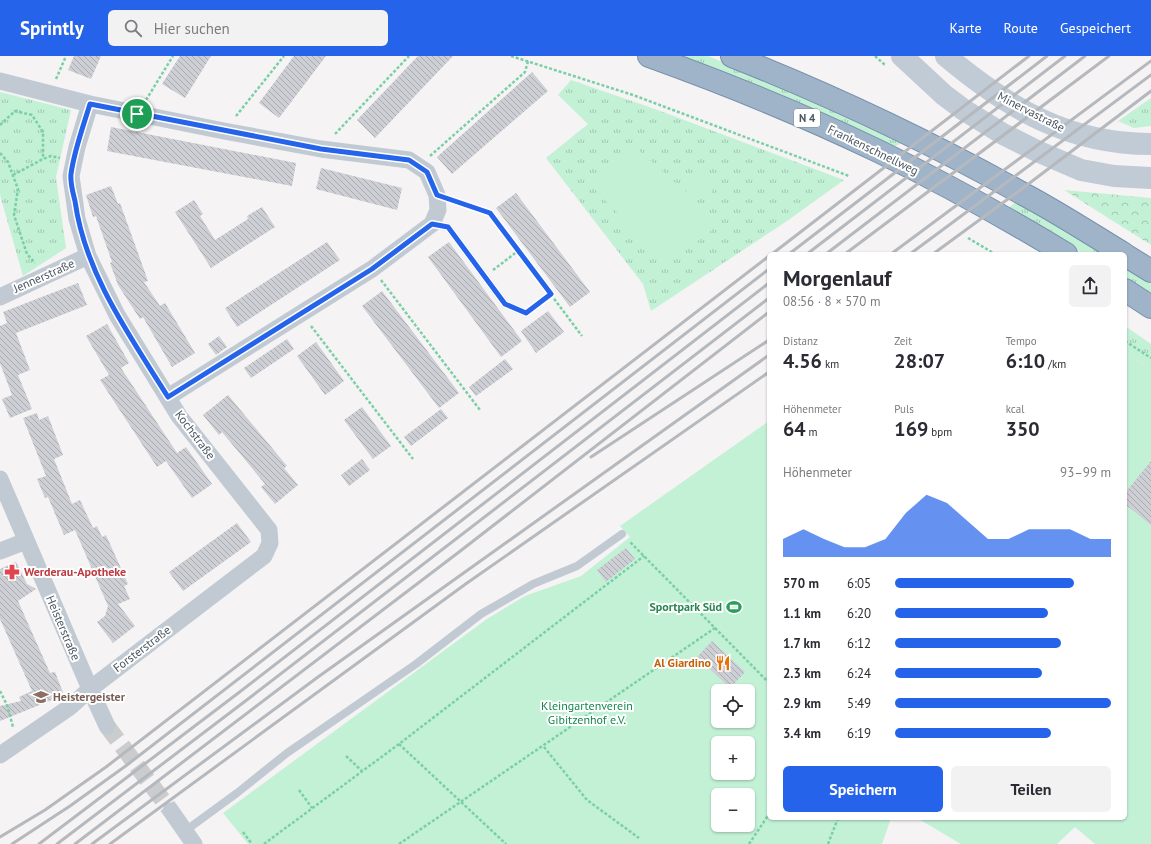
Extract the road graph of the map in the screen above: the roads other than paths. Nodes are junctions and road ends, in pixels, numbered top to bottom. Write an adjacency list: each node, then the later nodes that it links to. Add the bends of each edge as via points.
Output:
1 (649, 56): 10 (highway, Frankenschnellweg / N 4, via 708,77 879,151 997,213)
2 (732, 56): 11 (highway, N 4, via 825,94 901,130 1026,195)
3 (902, 56): 8 (main road, via 952,101 1003,134 1081,170 1114,176)
4 (946, 56): 7 (main road, Minervastraße, via 1002,98 1055,126 1104,141)
5 (0, 81): 6 (street)
6 (90, 104): 9 (street, via 321,149 409,160 427,172 437,195 438,210); 12 (street, Kochstraße, via 71,176 77,219)
7 (1151, 144)
8 (1151, 178)
9 (432, 224): 18 (lane, via 448,227 505,304); 19 (street, via 372,269)
10 (1063, 252)
11 (1121, 252)
12 (88, 256): 16 (street, Jennerstraße); 19 (street, Kochstraße, via 117,315)
13 (1127, 256): 14 (highway, N 4)
14 (1151, 271)
15 (1127, 291): 17 (highway)
16 (0, 297)
17 (1151, 307)
18 (526, 313)
19 (168, 397): 21 (street, Kochstraße, via 179,416 270,530)
20 (0, 479): 23 (street, Heisterstraße)
21 (270, 534): 25 (street, Forsterstraße, via 270,542 264,556)
22 (622, 534): 29 (lane, via 577,566 533,584 481,614 416,664 287,752 237,793)
23 (26, 541): 24 (street); 25 (street, Heisterstraße)
24 (0, 551)
25 (90, 689): 26 (street, Heisterstraße); 27 (street, Forsterstraße, via 70,707)
26 (107, 726)
27 (0, 755)
28 (171, 811): 29 (street)
29 (190, 838)

